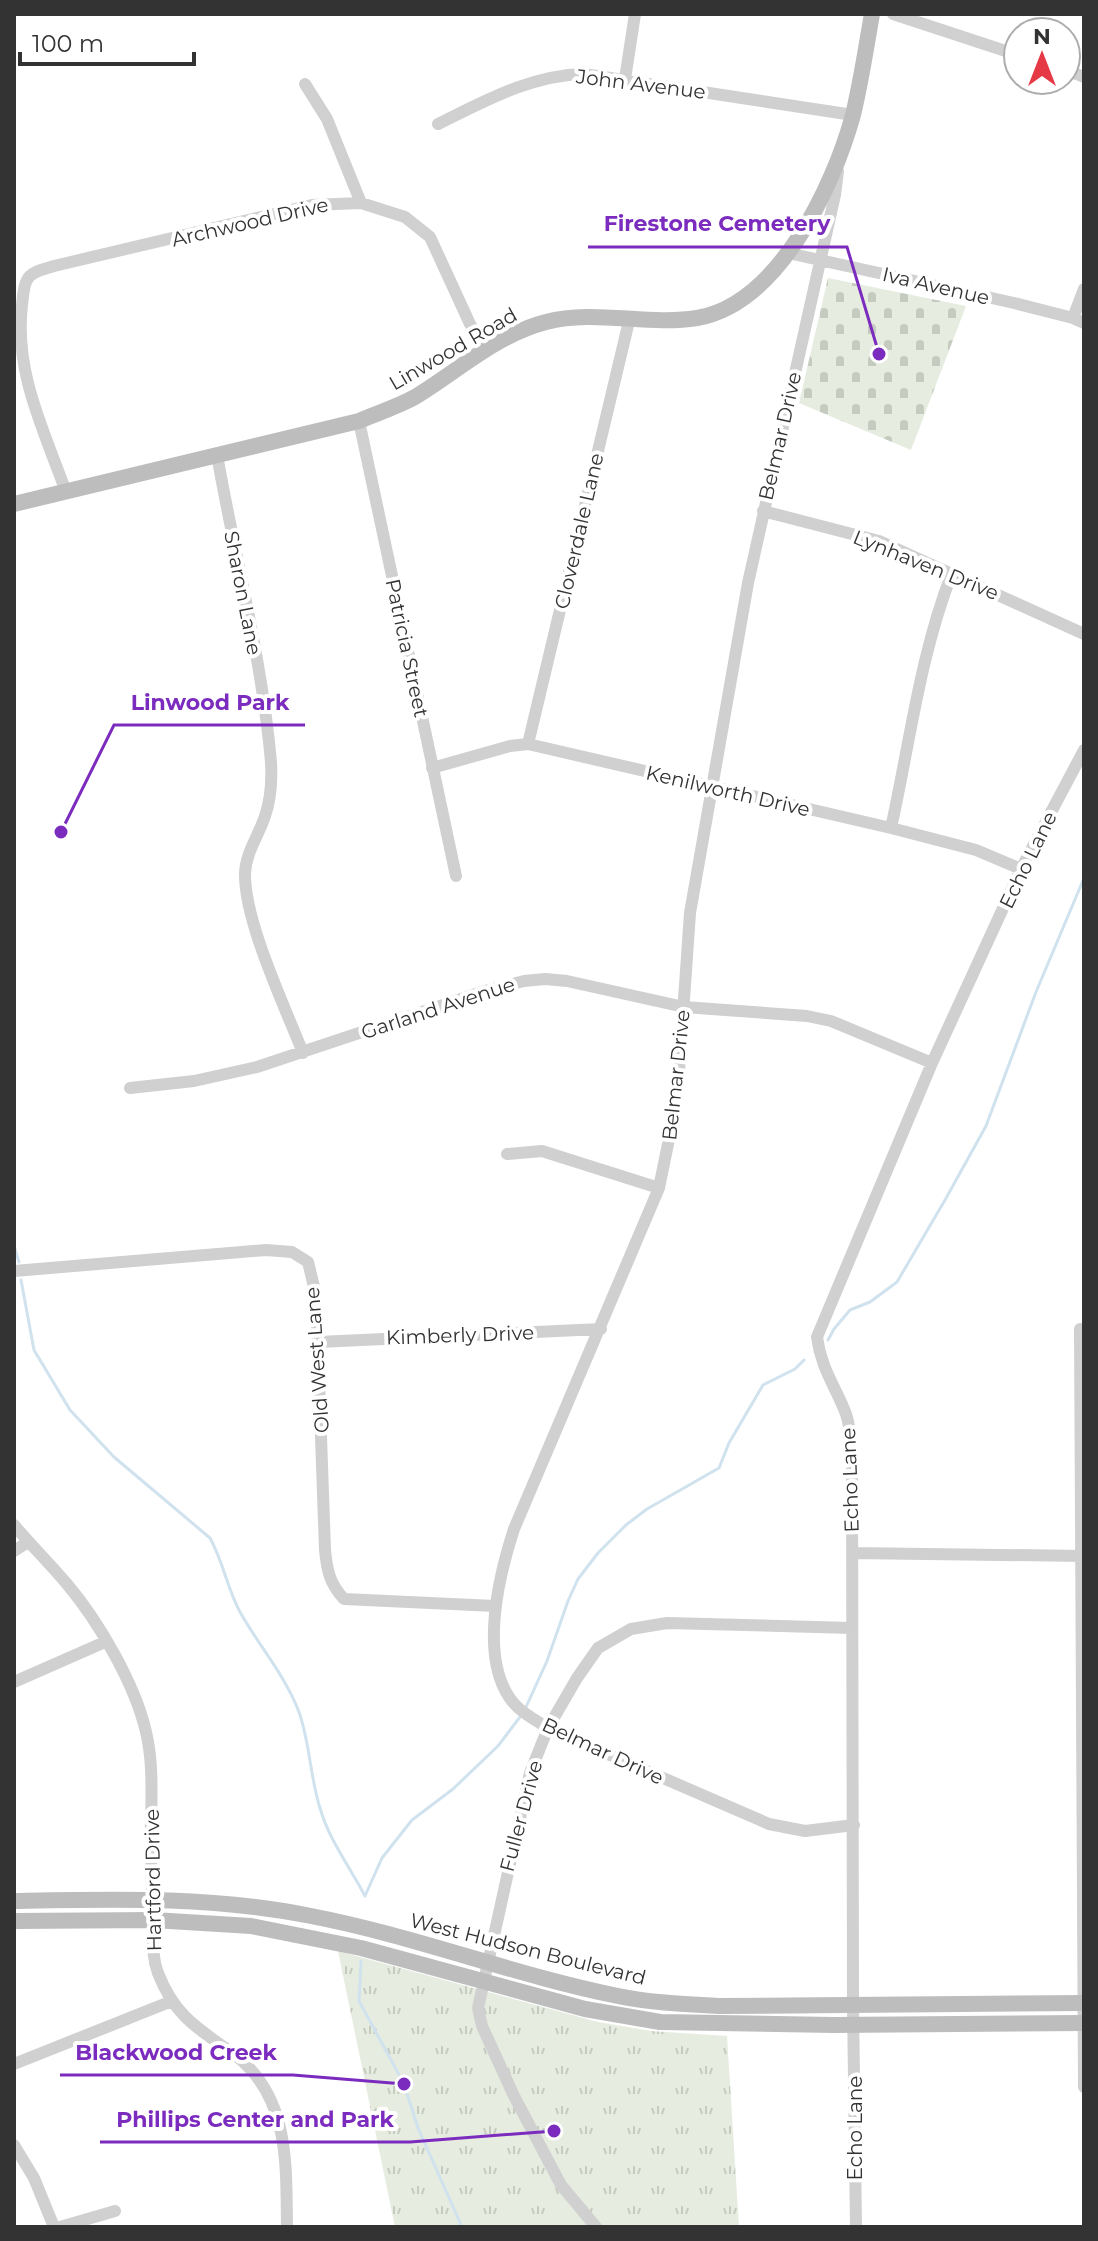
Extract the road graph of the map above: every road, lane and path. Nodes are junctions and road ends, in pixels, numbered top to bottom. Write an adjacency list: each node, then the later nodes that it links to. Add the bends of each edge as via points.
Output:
1 (635, 14): 5 (street)
2 (872, 14): 7 (main road, Linwood Road)
3 (893, 14): 4 (street)
4 (1002, 50)
5 (625, 79): 7 (street, John Avenue); 8 (street, John Avenue, via 547,77)
6 (305, 84): 10 (street, via 327,119)
7 (853, 115): 9 (main road, Linwood Road)
8 (438, 124)
9 (841, 152): 11 (main road, Linwood Road); 12 (street, Belmar Drive)
10 (361, 203): 16 (street, Archwood Drive, via 405,217 430,237); 19 (street, Archwood Drive, via 312,205 54,266 27,279 20,349)
11 (788, 253): 12 (street, Iva Avenue); 14 (main road, Linwood Road, via 755,291 715,314 678,320)
12 (821, 260): 15 (street, Iva Avenue); 21 (street, Belmar Drive)
13 (1084, 289): 15 (street)
14 (630, 317): 16 (main road, Linwood Road, via 547,321); 24 (street, Cloverdale Lane)
15 (1078, 320)
16 (485, 349): 17 (main road, Linwood Road, via 412,398)
17 (359, 421): 18 (main road, Linwood Road); 26 (street, Patricia Street)
18 (217, 455): 19 (main road, Linwood Road); 32 (street, Sharon Lane, via 261,681 271,769 265,816 248,855 248,896)
19 (66, 492): 20 (main road, Linwood Road)
20 (14, 504)
21 (763, 511): 22 (street, Lynhaven Drive, via 868,537); 27 (street, Belmar Drive)
22 (952, 573): 23 (street, Lynhaven Drive); 28 (street, via 924,659)
23 (1084, 634)
24 (528, 744): 26 (street, Kenilworth Drive); 27 (street, Kenilworth Drive)
25 (1084, 750): 29 (street, Echo Lane)
26 (432, 768): 30 (street, Patricia Street)
27 (713, 789): 28 (street, Kenilworth Drive); 31 (street, Belmar Drive, via 690,913)
28 (891, 828): 29 (street, Kenilworth Drive, via 976,850)
29 (1021, 869): 33 (street, Echo Lane)
30 (456, 876)
31 (684, 1007): 32 (street, Garland Avenue, via 567,981 524,981); 33 (street, Garland Avenue, via 831,1021); 36 (street, Belmar Drive, via 677,1100)
32 (303, 1053): 34 (street, Garland Avenue, via 194,1081)
33 (932, 1063): 44 (street, Echo Lane, via 817,1337 832,1388 848,1417)
34 (130, 1088)
35 (507, 1154): 36 (street, via 542,1151)
36 (659, 1188): 38 (street, Belmar Drive)
37 (14, 1271): 40 (street, Old West Lane, via 292,1252 308,1262)
38 (601, 1329): 40 (street, Kimberly Drive); 46 (street, Belmar Drive, via 514,1529)
39 (1080, 1329): 45 (street)
40 (318, 1342): 46 (street, Old West Lane, via 325,1550 332,1587 344,1599)
41 (14, 1525): 42 (street, Hartford Drive)
42 (28, 1542): 43 (street); 48 (street, Hartford Drive, via 72,1590)
43 (14, 1551)
44 (852, 1553): 45 (street); 47 (street, Echo Lane)
45 (1083, 1556): 59 (street)
46 (495, 1606): 50 (street, Belmar Drive, via 501,1680 510,1699)
47 (852, 1628): 50 (street, Fuller Drive, via 667,1623 631,1629 598,1648); 51 (street, Echo Lane)
48 (105, 1642): 49 (street); 52 (street, Hartford Drive, via 128,1682 148,1743)
49 (14, 1682)
50 (548, 1728): 51 (street, Belmar Drive, via 769,1824 805,1831); 56 (street, Fuller Drive, via 518,1815)
51 (854, 1825): 60 (street, Echo Lane)
52 (151, 1899): 53 (main road, West Hudson Boulevard); 54 (street, Hartford Drive); 56 (main road, West Hudson Boulevard, via 310,1915)
53 (14, 1901)
54 (153, 1920): 55 (main road, West Hudson Boulevard); 57 (main road, West Hudson Boulevard, via 251,1926 313,1937); 58 (street, Hartford Drive, via 155,1964)
55 (14, 1921)
56 (487, 1962): 57 (street, Fuller Drive); 60 (main road, West Hudson Boulevard, via 662,2003)
57 (483, 1981): 62 (main road, West Hudson Boulevard, via 646,2020); 69 (street, Fuller Drive, via 478,2008 495,2054 561,2185)
58 (172, 2001): 63 (street); 68 (street, Hartford Drive, via 194,2027 251,2070 268,2093 285,2144)
59 (1083, 2003): 60 (main road, West Hudson Boulevard); 61 (street)
60 (853, 2005): 62 (street, Echo Lane)
61 (1083, 2023): 62 (main road, West Hudson Boulevard); 64 (street)
62 (854, 2025): 70 (street, Echo Lane)
63 (14, 2064)
64 (1084, 2087)
65 (14, 2145): 67 (street)
66 (115, 2211): 67 (street)
67 (57, 2227)
68 (287, 2227)
69 (596, 2227)
70 (856, 2227)

